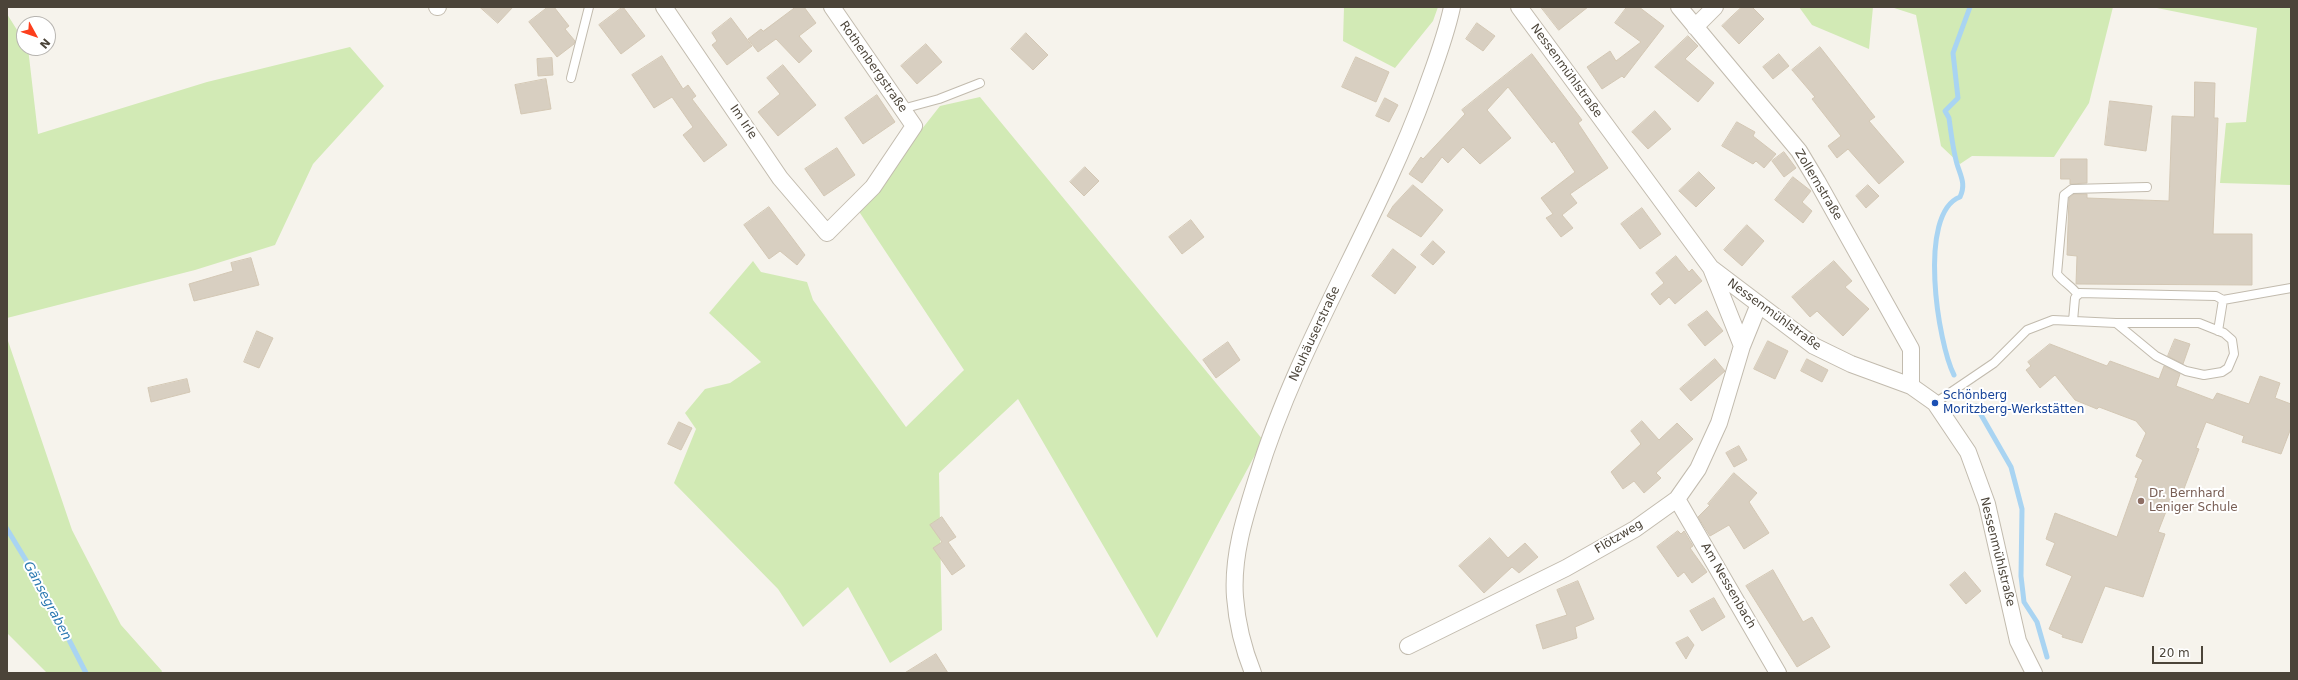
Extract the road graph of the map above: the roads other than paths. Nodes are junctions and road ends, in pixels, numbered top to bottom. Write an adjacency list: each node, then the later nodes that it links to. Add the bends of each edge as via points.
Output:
1 (589, 7): 9 (lane)
2 (664, 7): 12 (street, Im Irle, via 780,178 827,233 872,187)
3 (832, 7): 11 (street, Rothenbergstraße)
4 (1452, 7): 27 (street, Neuhäuserstraße, via 1448,29 1406,144 1312,340 1268,443 1240,534 1235,595 1240,638)
5 (1519, 7): 14 (street, Nessenmühlstraße)
6 (1679, 7): 8 (street, Zollernstraße)
7 (1715, 7): 8 (street)
8 (1695, 26): 23 (street, Zollernstraße, via 1799,152 1817,181 1911,349)
9 (571, 78)
10 (980, 82): 11 (lane, via 939,99)
11 (902, 109): 12 (street, Rothenbergstraße)
12 (914, 126)
13 (2147, 187): 16 (lane, via 2072,189 2064,195 2057,274 2071,285)
14 (1711, 268): 18 (street, Nessenmühlstraße); 22 (street)
15 (2291, 288): 17 (lane)
16 (2078, 295): 17 (lane, via 2216,296); 19 (lane, via 2075,298)
17 (2223, 300): 21 (lane)
18 (1759, 304): 22 (street, Flötzweg); 23 (street, Nessenmühlstraße, via 1814,346 1851,364)
19 (2073, 321): 20 (lane); 24 (lane, via 2053,320 2027,330 1994,363)
20 (2116, 323): 21 (lane, via 2199,323); 21 (lane, via 2156,356 2186,371 2204,375 2222,372 2228,368 2234,354 2232,340)
21 (2218, 331)
22 (1742, 346): 25 (street, Flötzweg, via 1719,423 1698,469)
23 (1911, 386): 24 (street, Nessenmühlstraße)
24 (1934, 403): 29 (street, Nessenmühlstraße, via 1968,452 1987,504 2018,641)
25 (1677, 499): 26 (street, Flötzweg, via 1635,530 1566,568); 28 (street, Am Nessenbach)
26 (1408, 646)
27 (1252, 673)
28 (1778, 673)
29 (2034, 673)

